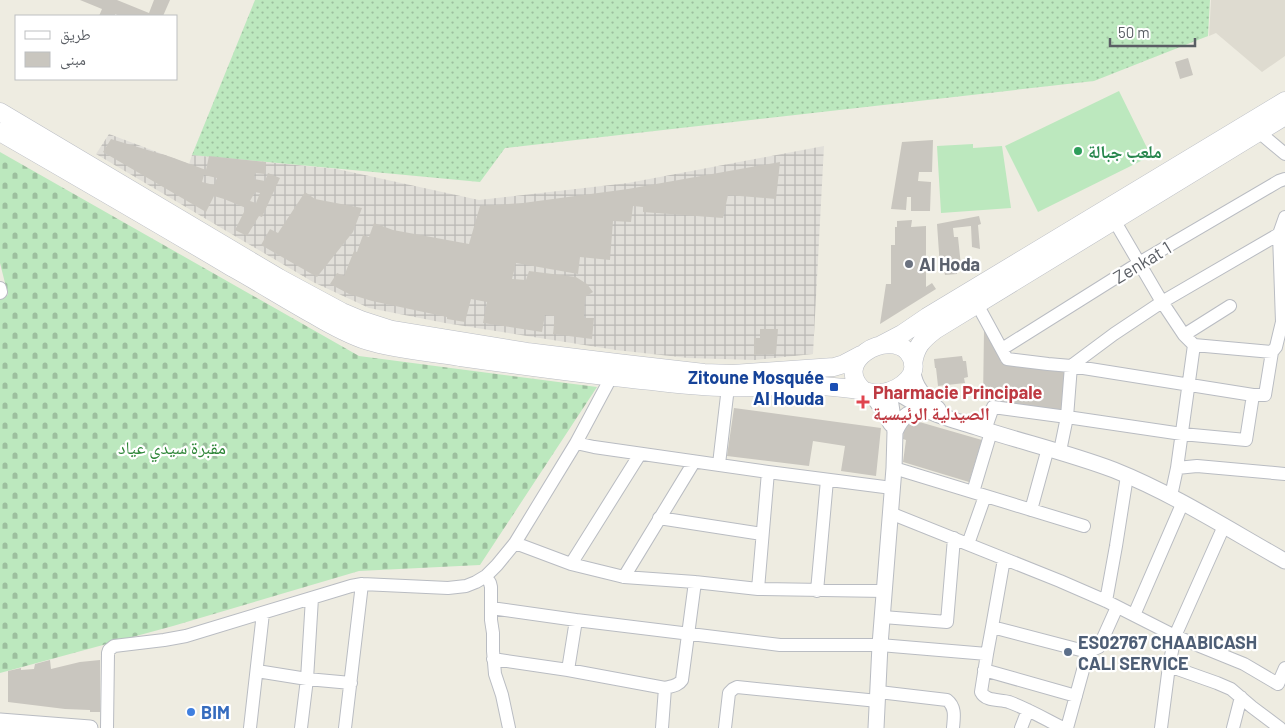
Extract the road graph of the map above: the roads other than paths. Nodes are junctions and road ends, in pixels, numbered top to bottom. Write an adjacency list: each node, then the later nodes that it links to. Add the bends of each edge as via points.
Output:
1 (1285, 101): 4 (main road)
2 (0, 112): 13 (main road)
3 (1285, 116): 4 (main road)
4 (1253, 127): 6 (street); 9 (main road); 22 (main road)
5 (0, 132): 13 (main road)
6 (1285, 154)
7 (1285, 179): 11 (street, Zenkat 1)
8 (1285, 217): 10 (street)
9 (1114, 220): 11 (street); 17 (main road)
10 (1279, 234): 12 (street); 16 (street)
11 (1139, 263): 16 (street); 23 (street, Zenkat 1)
12 (1283, 275): 19 (street)
13 (276, 284): 28 (main road, via 392,330 479,352)
14 (0, 288): 15 (street)
15 (0, 293)
16 (1162, 302): 20 (street); 26 (street)
17 (977, 304): 23 (street); 27 (main road, via 924,338 914,354)
18 (1230, 306): 20 (street)
19 (1283, 322): 24 (street)
20 (1184, 335): 21 (street)
21 (1194, 345): 24 (street); 29 (street)
22 (877, 347): 25 (main road); 27 (main road, via 888,344 902,347 912,358)
23 (1002, 349): 26 (street, via 1007,359)
24 (1272, 352): 33 (street, via 1265,395)
25 (861, 355): 28 (main road, via 834,367 732,374); 32 (main road, via 856,360 853,373 859,386)
26 (1071, 366): 29 (street); 35 (street)
27 (913, 368): 31 (main road, via 906,383); 36 (street, via 916,386)
28 (614, 370): 30 (main road, via 701,386); 40 (street)
29 (1188, 384): 33 (street); 39 (street)
30 (728, 387): 32 (main road, via 817,386); 44 (street)
31 (891, 391): 32 (main road); 34 (street); 38 (street)
32 (868, 392): 38 (street)
33 (1253, 396): 39 (street, via 1246,440)
34 (929, 411): 36 (street); 38 (street, via 918,410 908,415 899,422)
35 (1067, 417): 37 (street, via 993,406); 39 (street); 41 (street)
36 (946, 418): 37 (street)
37 (988, 431): 41 (street); 52 (street)
38 (895, 432): 45 (street)
39 (1182, 434): 46 (street)
40 (576, 443): 42 (street); 62 (street)
41 (1054, 450): 49 (street); 55 (street)
42 (640, 454): 43 (street); 66 (street)
43 (694, 462): 44 (street); 57 (street)
44 (718, 464): 47 (street)
45 (894, 468): 51 (street); 52 (street)
46 (1177, 468): 48 (street, via 1197,466); 54 (street)
47 (768, 472): 50 (street); 60 (street)
48 (1285, 474)
49 (1127, 476): 54 (street); 75 (street, via 1116,546)
50 (827, 480): 51 (street); 72 (street)
51 (892, 488): 56 (street)
52 (973, 492): 53 (street)
53 (985, 496): 55 (street); 63 (street)
54 (1177, 499): 59 (street); 78 (street)
55 (1031, 510): 58 (street)
56 (890, 513): 61 (street); 73 (street)
57 (659, 518): 60 (street); 68 (street)
58 (1084, 526)
59 (1224, 526): 65 (street); 83 (street)
60 (762, 534): 71 (street)
61 (954, 538): 63 (street); 79 (street, via 947,622)
62 (515, 543): 66 (street); 67 (street)
63 (968, 544): 64 (street)
64 (1004, 559): 75 (street); 81 (street)
65 (1285, 561)
66 (571, 564): 68 (street)
67 (486, 576): 70 (street, via 466,586 448,588); 76 (street, via 491,587)
68 (624, 577): 69 (street)
69 (694, 582): 71 (street); 82 (street)
70 (362, 584): 74 (street); 94 (street)
71 (758, 589): 72 (street)
72 (817, 591): 73 (street)
73 (885, 592): 79 (street)
74 (312, 598): 77 (street); 93 (street)
75 (1112, 604): 78 (street); 85 (street, via 1099,647)
76 (491, 608): 80 (street); 87 (street)
77 (263, 612): 92 (street); 103 (street, via 186,636 111,647 108,653)
78 (1134, 615): 83 (street)
79 (883, 617): 84 (street)
80 (576, 620): 82 (street); 90 (street)
81 (992, 627): 85 (street); 86 (street)
82 (688, 634): 84 (street, via 780,645); 95 (street, via 682,680 680,684)
83 (1175, 636): 88 (street); 89 (street, via 1244,664 1278,684)
84 (880, 645): 86 (street); 96 (street)
85 (1088, 652): 97 (street)
86 (987, 654): 91 (street)
87 (493, 659): 90 (street); 107 (street)
88 (1169, 666): 98 (street, via 1232,689); 115 (street)
89 (1285, 668)
90 (568, 670): 95 (street)
91 (984, 670): 97 (street); 99 (street, via 983,696 1008,701)
92 (257, 671): 93 (street); 104 (street)
93 (307, 679): 94 (street); 105 (street)
94 (351, 682): 106 (street)
95 (665, 688): 108 (street)
96 (878, 696): 109 (street, via 737,688 729,693); 110 (street); 111 (street, via 947,700 954,709)
97 (1076, 696): 114 (street)
98 (1241, 697): 116 (street); 117 (street)
99 (1028, 710): 112 (street); 113 (street)
100 (0, 720): 101 (street)
101 (34, 726): 102 (street)
102 (90, 728)
103 (107, 728)
104 (250, 728)
105 (301, 728)
106 (345, 728)
107 (509, 728)
108 (662, 728)
109 (725, 728)
110 (876, 728)
111 (953, 728)
112 (1022, 728)
113 (1063, 728)
114 (1067, 728)
115 (1161, 728)
116 (1234, 728)
117 (1280, 728)

